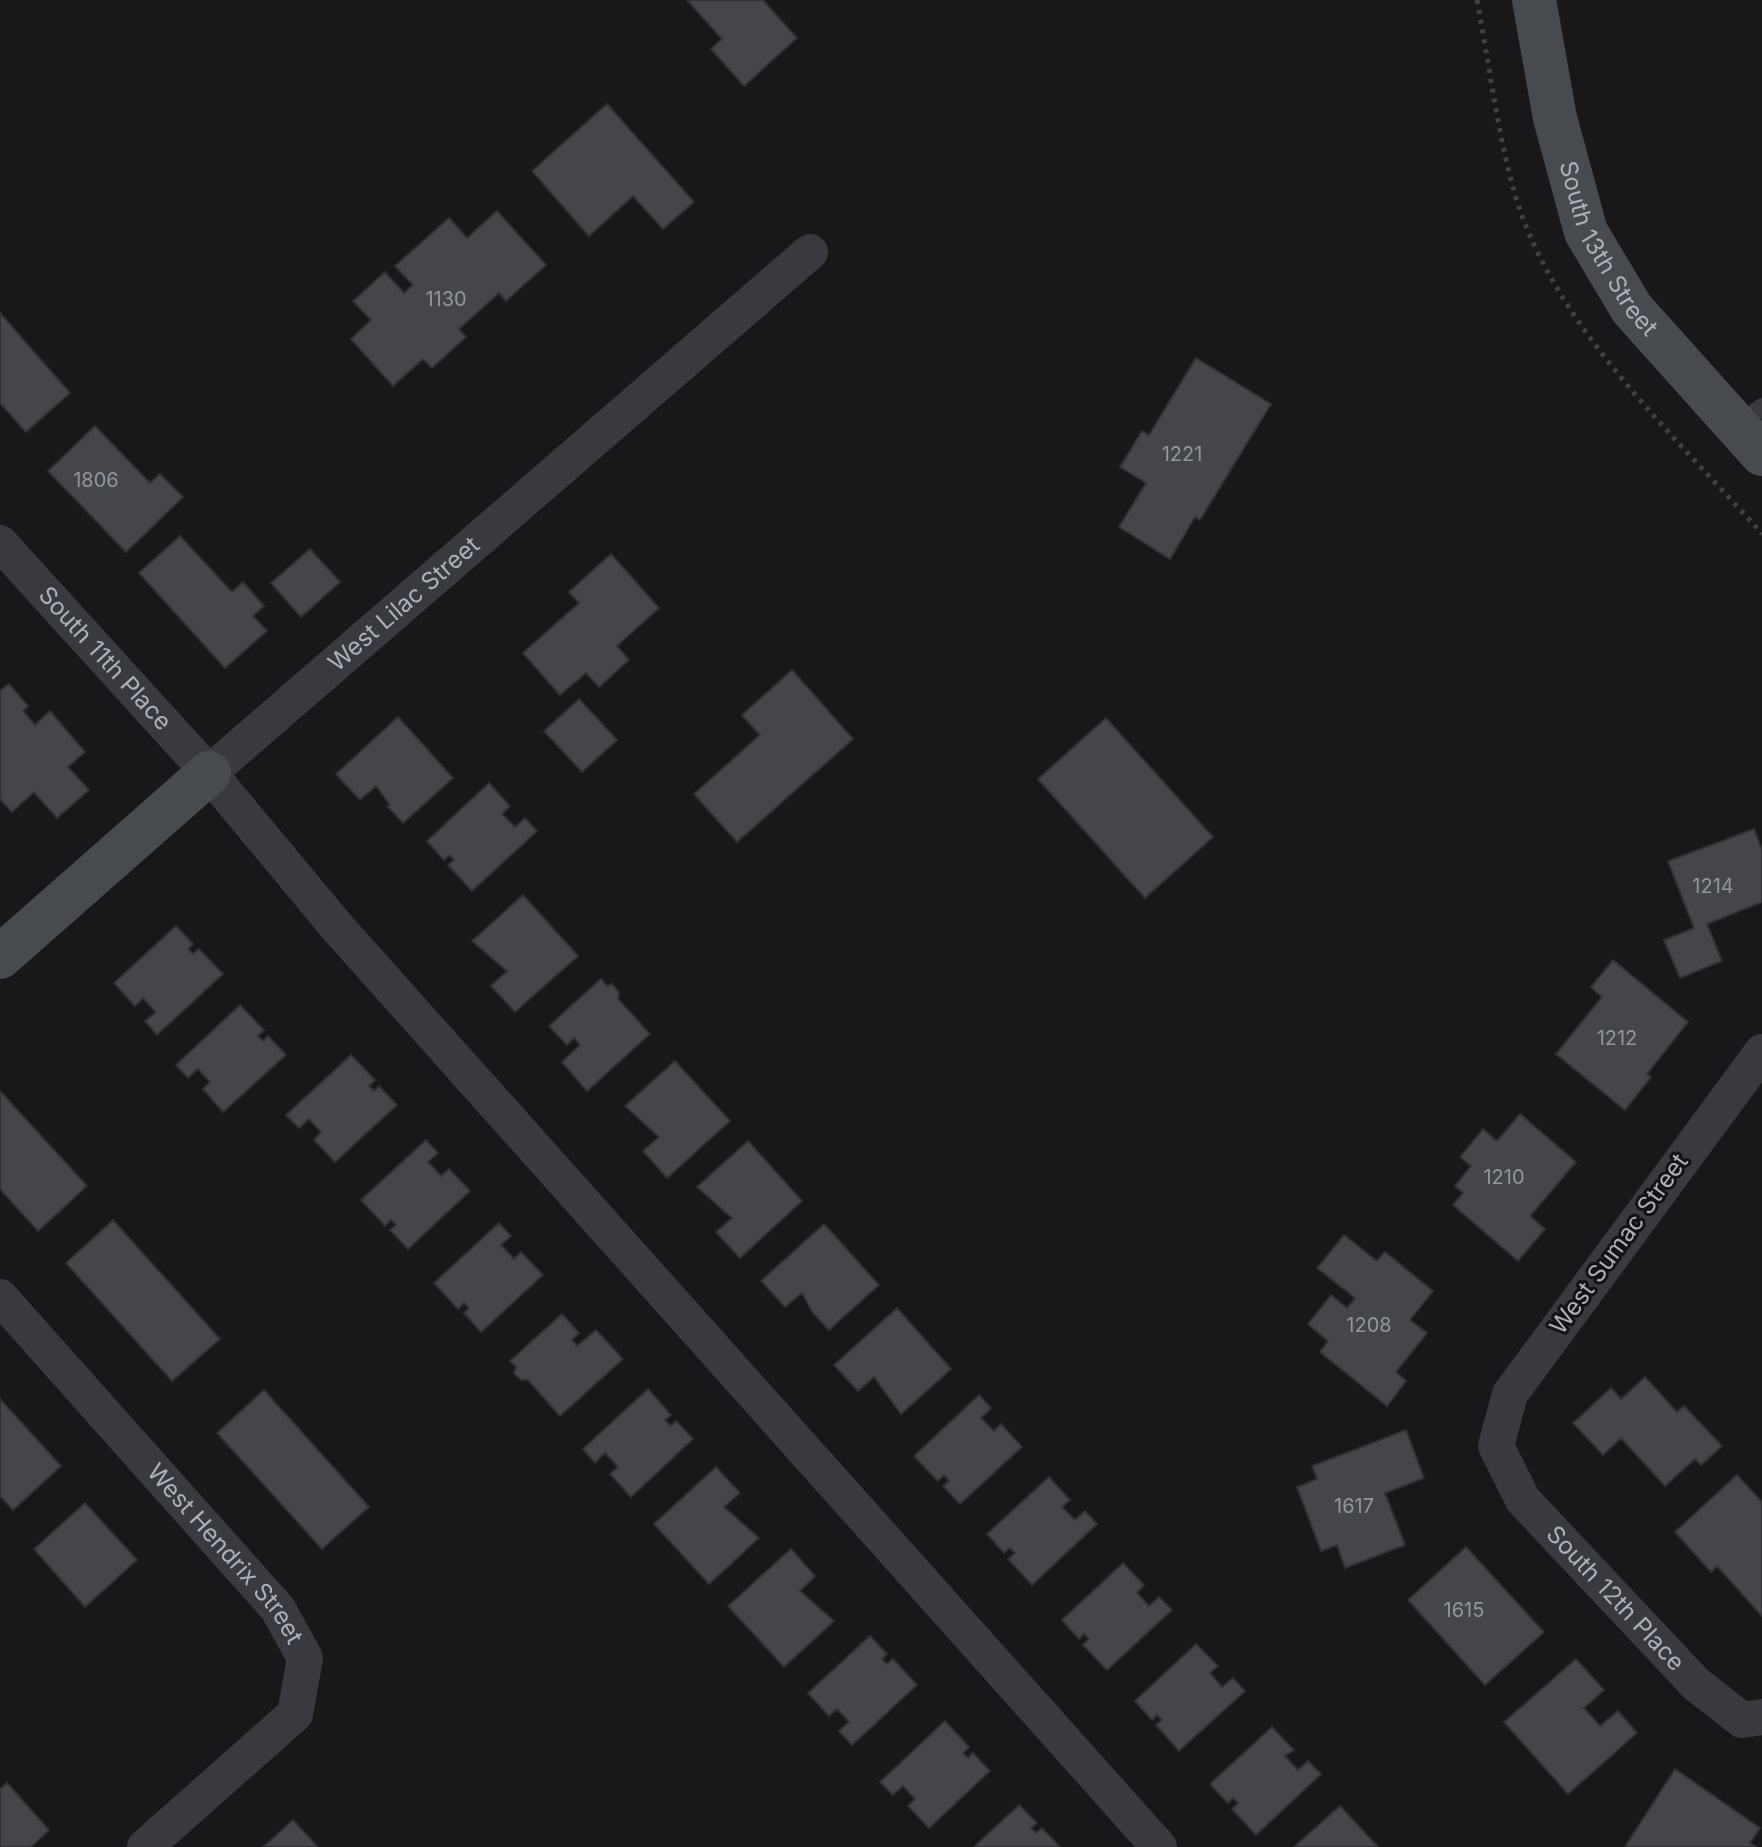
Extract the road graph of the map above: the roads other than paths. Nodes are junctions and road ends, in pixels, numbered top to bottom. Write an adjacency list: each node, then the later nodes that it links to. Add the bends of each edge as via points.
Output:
1 (1534, 0): 3 (street, South 13th Street, via 1555,118 1586,232 1632,309)
2 (810, 252): 5 (street, West Lilac Street)
3 (1754, 429)
4 (0, 543): 5 (street, South 11th Place)
5 (209, 773): 6 (street, West Lilac Street); 12 (street, South 11th Place, via 337,927)
6 (0, 957)
7 (1762, 1052): 9 (street, West Sumac Street, via 1510,1394)
8 (0, 1297): 11 (street, West Hendrix Street, via 278,1609 305,1658 295,1714)
9 (1496, 1446): 10 (street, South 12th Place, via 1523,1500 1696,1684 1742,1720)
10 (1762, 1717)
11 (145, 1847)
12 (1159, 1847)

